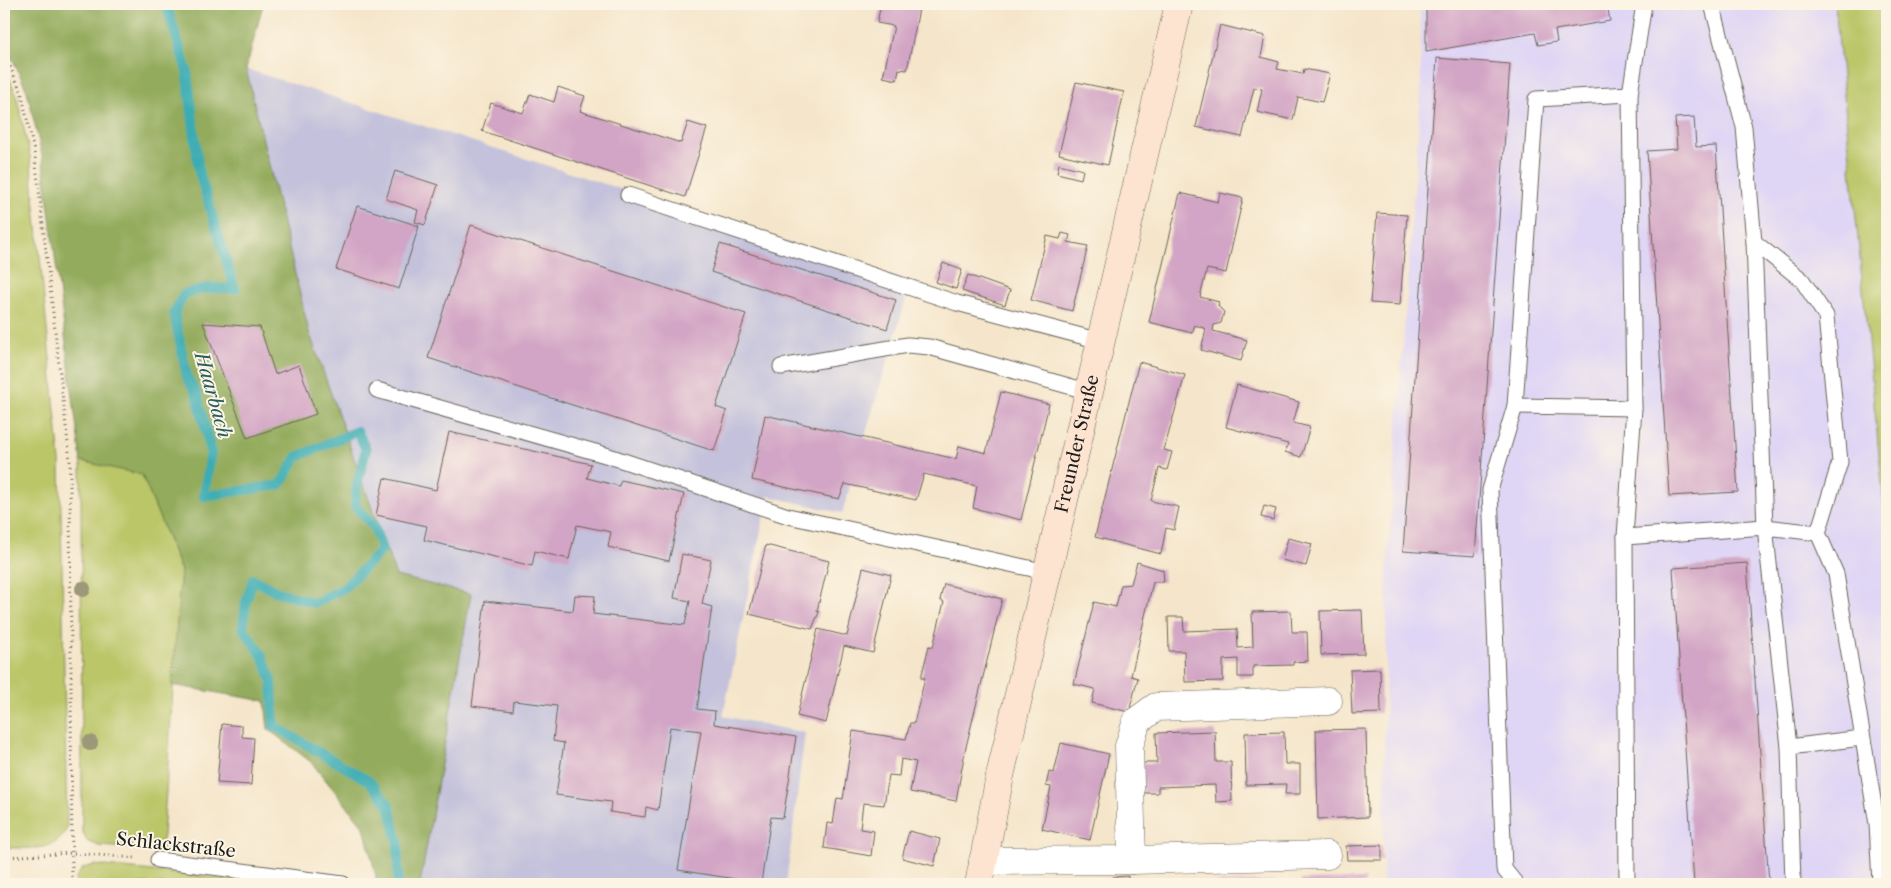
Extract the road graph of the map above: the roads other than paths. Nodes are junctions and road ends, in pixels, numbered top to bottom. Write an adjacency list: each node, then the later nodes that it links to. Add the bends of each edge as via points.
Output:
1 (1179, 4): 7 (main road, Freunder Straße)
2 (1644, 4): 4 (lane)
3 (1712, 4): 6 (lane, via 1744,127)
4 (1630, 94): 11 (lane, via 1536,99); 12 (lane)
5 (628, 195): 7 (lane, via 957,303)
6 (1754, 242): 13 (lane); 14 (lane, via 1802,280 1826,316 1840,462)
7 (1100, 341): 10 (main road, Freunder Straße)
8 (781, 367): 10 (lane, via 908,345 929,347)
9 (377, 390): 16 (lane, via 609,456 788,516)
10 (1090, 392): 16 (main road, Freunder Straße)
11 (1515, 406): 12 (lane); 25 (lane, via 1490,490 1504,869)
12 (1634, 408): 15 (lane)
13 (1765, 527): 14 (lane); 15 (lane); 19 (lane)
14 (1818, 533): 18 (lane, via 1836,574)
15 (1624, 537): 26 (lane)
16 (1047, 572): 23 (main road, Freunder Straße)
17 (1328, 702): 22 (street, via 1156,707 1136,722 1129,746)
18 (1862, 738): 19 (lane); 28 (lane, via 1877,824)
19 (1789, 747): 27 (lane)
20 (1327, 855): 22 (street)
21 (158, 860): 24 (lane, Schlackstraße)
22 (1132, 860): 23 (street)
23 (981, 873)
24 (342, 884)
25 (1516, 884)
26 (1627, 884)
27 (1793, 884)
28 (1880, 884)

